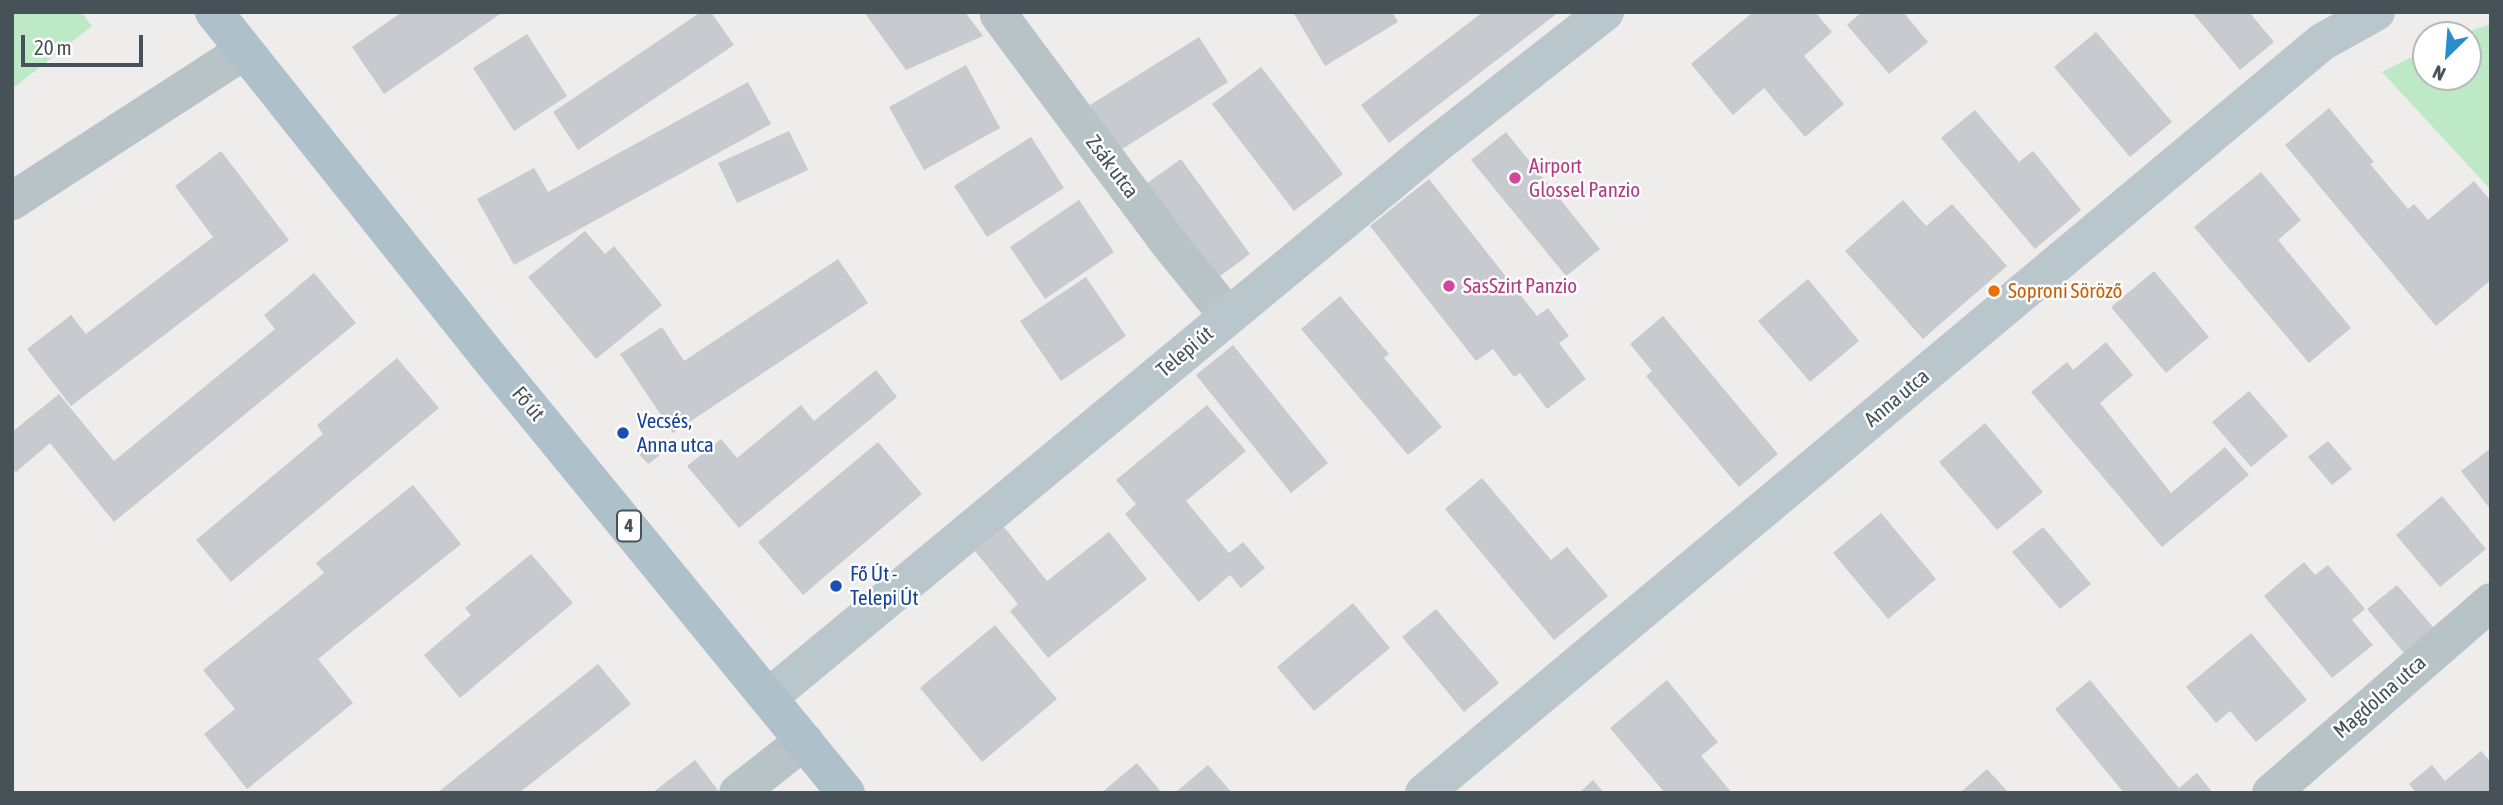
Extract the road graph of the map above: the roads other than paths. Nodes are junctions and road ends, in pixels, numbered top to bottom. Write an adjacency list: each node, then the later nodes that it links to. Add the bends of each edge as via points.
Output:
1 (214, 12): 5 (main road, Fő út / 4)
2 (1605, 12): 7 (main road, Telepi út)
3 (2376, 12): 13 (main road, Anna utca, via 2322,42)
4 (999, 15): 7 (street, Zsák utca)
5 (244, 51): 6 (street); 9 (main road, Fő út / 4)
6 (12, 201)
7 (1228, 316): 9 (main road, Telepi út)
8 (2491, 602): 14 (street, Magdolna utca)
9 (769, 697): 10 (main road, Fő út / 4)
10 (804, 741): 11 (street); 12 (main road, Fő út / 4)
11 (738, 793)
12 (846, 793)
13 (1424, 793)
14 (2271, 793)

